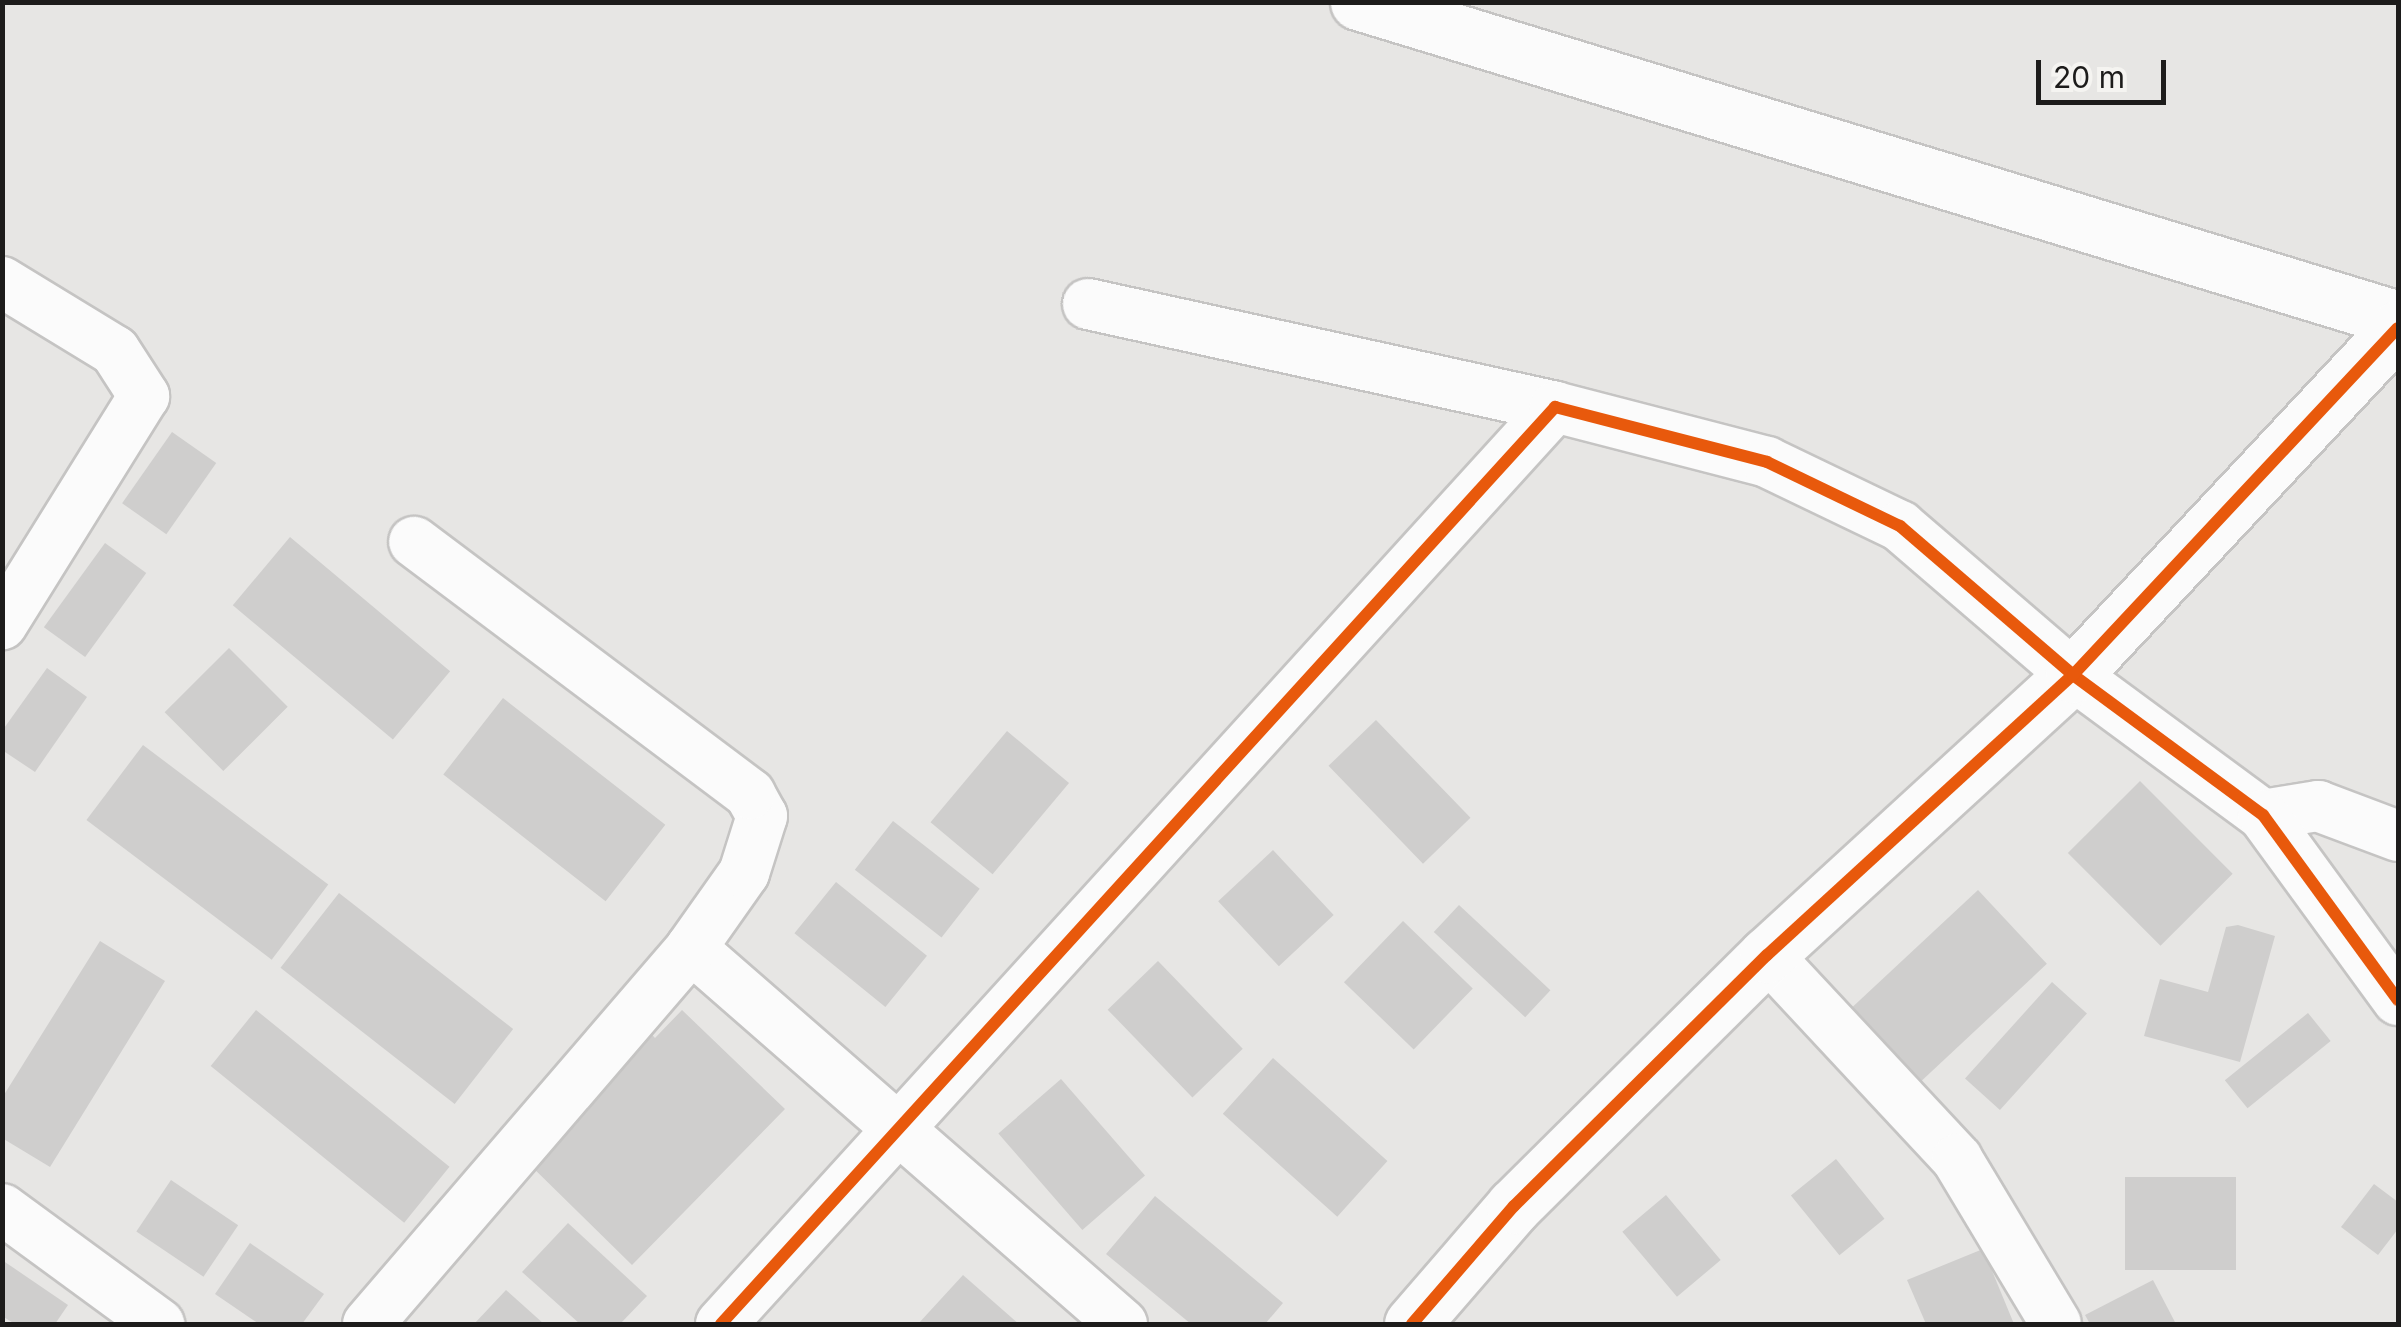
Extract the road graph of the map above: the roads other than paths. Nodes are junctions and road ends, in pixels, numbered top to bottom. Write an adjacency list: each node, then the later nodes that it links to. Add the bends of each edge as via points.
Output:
1 (1358, 2): 4 (street)
2 (2, 282): 8 (street, via 115,351 144,396)
3 (1088, 304): 6 (street)
4 (2398, 319)
5 (2398, 328): 9 (street)
6 (1555, 407): 9 (street, via 1696,440 1839,491 1900,526); 15 (street)
7 (414, 542): 12 (street, via 750,794 762,816 757,846)
8 (2, 624)
9 (2074, 675): 10 (street); 13 (street)
10 (2263, 814): 11 (street, via 2318,806); 14 (street)
11 (2398, 836)
12 (690, 948): 15 (street); 18 (street)
13 (1767, 955): 21 (street, via 1514,1206); 22 (street, via 1956,1159)
14 (2398, 1000)
15 (902, 1126): 19 (street); 20 (street)
16 (2, 1209): 17 (street)
17 (159, 1324)
18 (368, 1324)
19 (722, 1324)
20 (1122, 1324)
21 (1412, 1324)
22 (2056, 1324)

